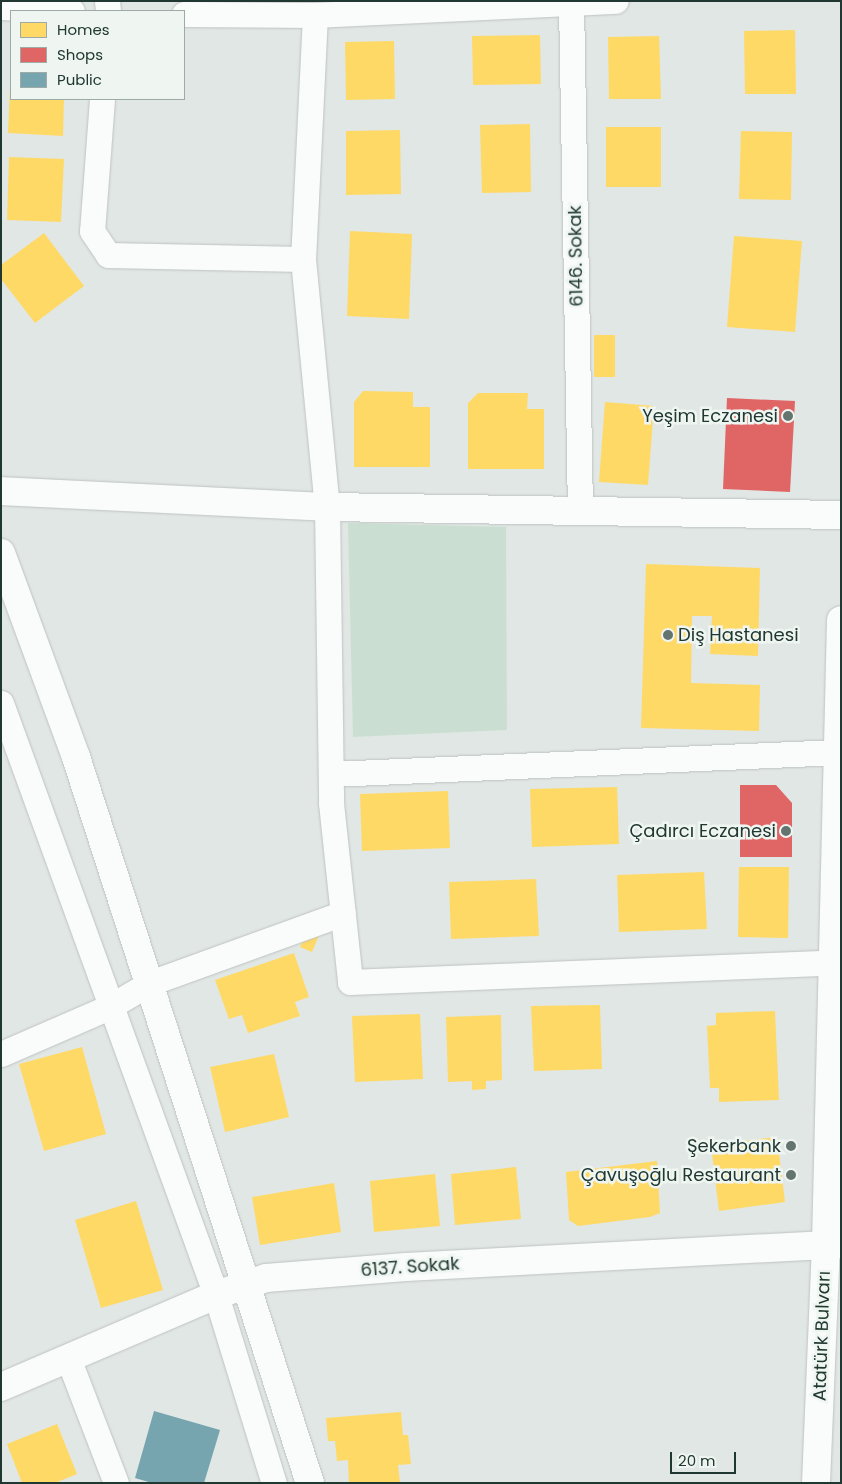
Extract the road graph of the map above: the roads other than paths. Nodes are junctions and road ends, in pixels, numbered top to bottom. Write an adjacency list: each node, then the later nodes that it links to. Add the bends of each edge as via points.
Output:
1 (616, 1): 2 (street)
2 (571, 2): 6 (street); 11 (street, 6146. Sokak)
3 (1, 7): 4 (street)
4 (54, 10)
5 (185, 14): 6 (street)
6 (315, 15): 8 (street)
7 (102, 100): 8 (street, via 92,230 108,255)
8 (303, 259): 10 (street)
9 (1, 491): 10 (street)
10 (327, 507): 11 (street); 17 (street)
11 (580, 511): 12 (street)
12 (841, 515)
13 (1, 553): 20 (street, via 76,757)
14 (841, 620): 16 (street, Atatürk Bulvarı)
15 (1, 704): 21 (street)
16 (838, 752): 17 (street); 19 (street, Atatürk Bulvarı)
17 (331, 774): 18 (street)
18 (343, 913): 19 (street, via 350,982); 20 (street)
19 (833, 963): 23 (street, Atatürk Bulvarı)
20 (150, 983): 21 (street); 25 (street)
21 (109, 1007): 22 (street); 26 (street)
22 (1, 1054)
23 (834, 1243): 24 (street, Atatürk Bulvarı); 25 (street, 6137. Sokak, via 406,1267 266,1278)
24 (833, 1279): 32 (street, Atatürk Bulvarı)
25 (248, 1284): 26 (street, 6137. Sokak); 31 (street)
26 (216, 1295): 27 (street, 6137. Sokak); 30 (street)
27 (68, 1358): 28 (street, 6137. Sokak); 29 (street)
28 (1, 1386)
29 (116, 1483)
30 (274, 1483)
31 (310, 1483)
32 (816, 1483)

